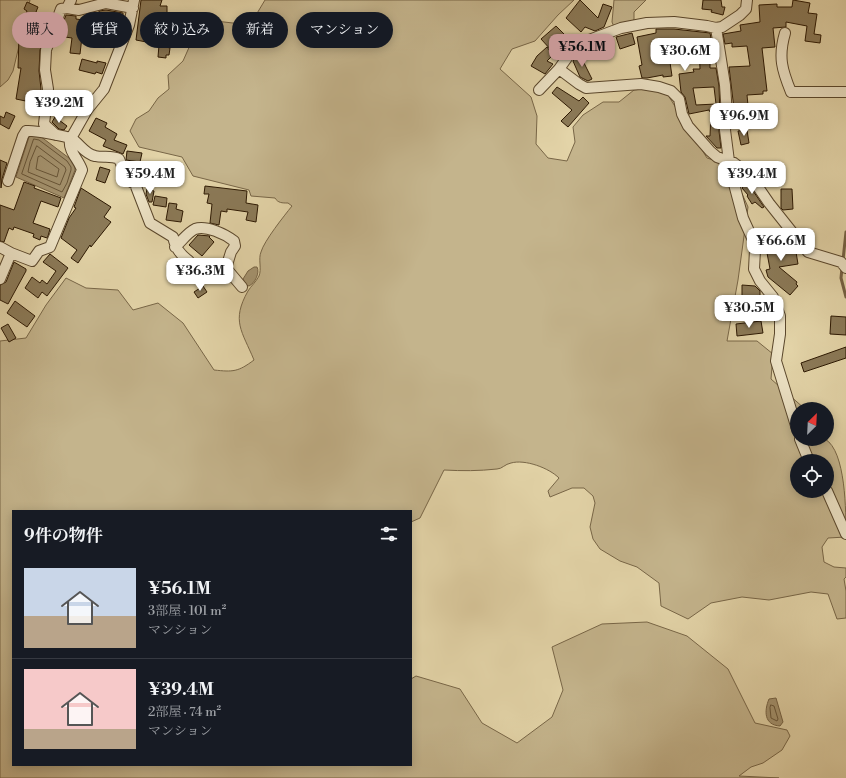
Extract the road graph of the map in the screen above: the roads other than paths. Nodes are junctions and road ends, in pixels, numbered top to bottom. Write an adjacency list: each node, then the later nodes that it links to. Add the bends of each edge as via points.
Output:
1 (749, 1): 5 (street, via 740,16)
2 (98, 2): 3 (street, via 79,10); 4 (street)
3 (69, 4): 10 (street, via 61,9 46,50 44,70 48,89 44,124)
4 (133, 4): 11 (street, via 129,25 104,89 87,110)
5 (716, 28): 7 (street, via 674,22 647,23 621,28 579,44); 12 (street, via 724,85)
6 (785, 34): 9 (street, via 781,61 791,92)
7 (559, 69): 8 (street); 12 (street, via 586,88 642,84 671,91 679,99 688,126 717,157)
8 (539, 90)
9 (846, 92)
10 (56, 135): 11 (street); 13 (street, via 26,130)
11 (71, 138): 15 (street, via 87,153 119,159 128,180 134,184 150,223 173,237); 16 (street, via 69,145 82,170 50,246 39,251 32,261)
12 (729, 161): 18 (street, via 749,174 808,252 841,262); 21 (street, via 744,218 753,240 754,269 773,297 780,316 776,361)
13 (8, 181)
14 (0, 247): 16 (street)
15 (175, 247): 17 (street, via 179,254); 20 (street, via 194,230 200,228 230,237 235,246 226,268)
16 (11, 253): 19 (street)
17 (189, 261)
18 (846, 268)
19 (0, 279)
20 (242, 287)
21 (790, 406)
22 (830, 498): 23 (street)
23 (846, 534)

